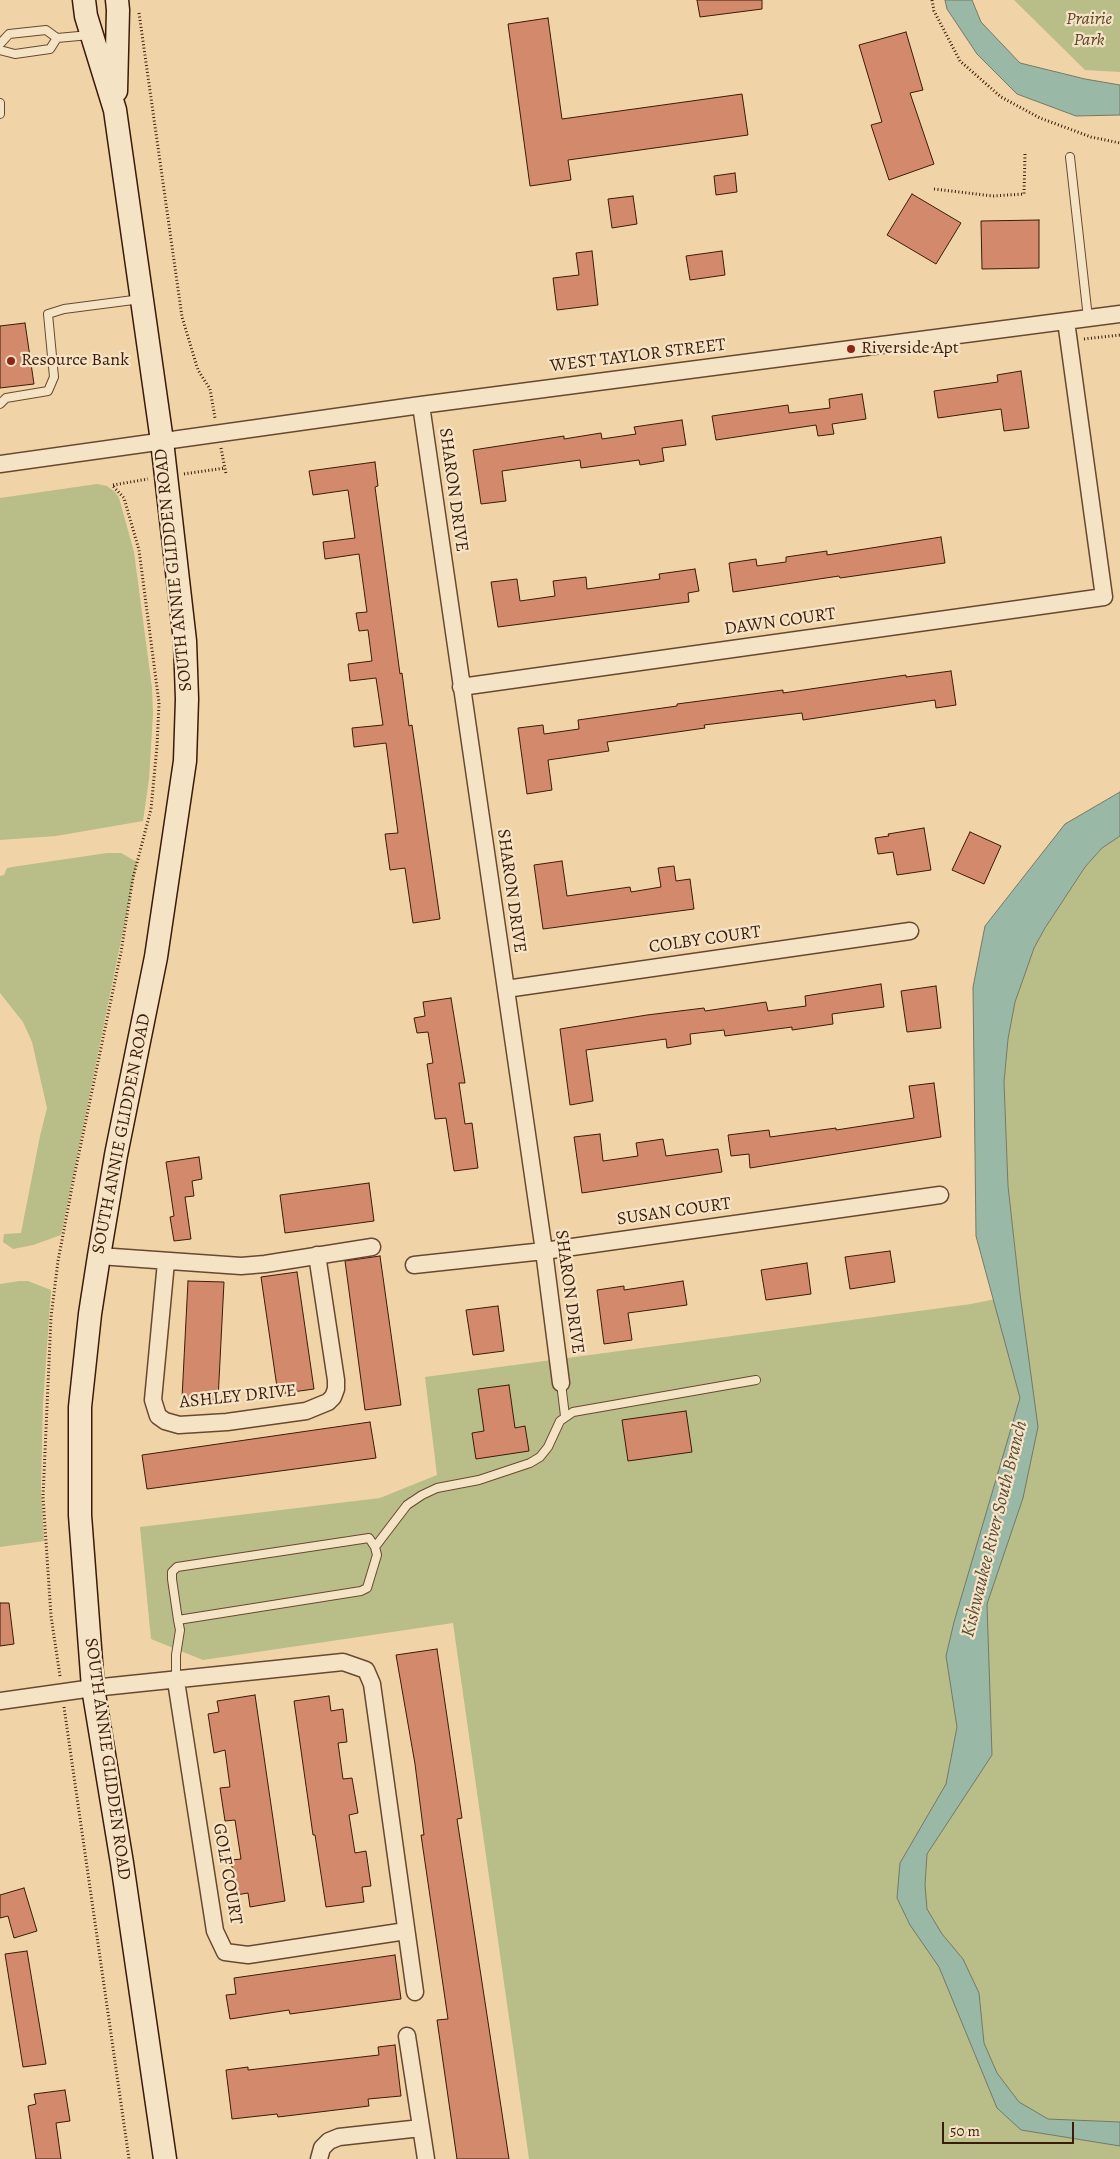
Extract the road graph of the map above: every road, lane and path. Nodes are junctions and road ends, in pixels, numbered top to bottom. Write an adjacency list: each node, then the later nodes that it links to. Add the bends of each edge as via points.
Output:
1 (84, 0): 5 (main road, SOUTH ANNIE GLIDDEN ROAD)
2 (117, 0): 10 (main road, SOUTH ANNIE GLIDDEN ROAD)
3 (932, 0): 12 (path, via 934,11 960,61 1001,96 1040,118 1091,137)
4 (139, 10): 22 (path, via 182,316 198,370)
5 (92, 34): 6 (lane); 10 (main road, SOUTH ANNIE GLIDDEN ROAD)
6 (57, 38): 7 (lane, via 46,30 8,34); 8 (lane, via 50,50 15,54)
7 (0, 44)
8 (0, 50)
9 (0, 103): 11 (lane)
10 (115, 110): 16 (main road, SOUTH ANNIE GLIDDEN ROAD)
11 (0, 114)
12 (1120, 143)
13 (1025, 154): 15 (path, via 1024,194 993,196)
14 (1070, 157): 18 (lane)
15 (934, 189)
16 (142, 299): 23 (lane, via 64,308 48,314 54,377 48,390 6,398); 25 (main road, SOUTH ANNIE GLIDDEN ROAD)
17 (1120, 314): 18 (street, WEST TAYLOR STREET)
18 (1088, 318): 19 (street, WEST TAYLOR STREET)
19 (1066, 322): 21 (street); 24 (street, WEST TAYLOR STREET)
20 (1120, 335): 21 (path)
21 (1069, 341): 27 (street, DAWN COURT, via 1104,597)
22 (210, 389)
23 (0, 404)
24 (421, 405): 25 (street, WEST TAYLOR STREET); 27 (street, SHARON DRIVE)
25 (162, 441): 26 (street, WEST TAYLOR STREET); 34 (main road, SOUTH ANNIE GLIDDEN ROAD, via 185,640 185,761 156,957)
26 (0, 464)
27 (461, 687): 29 (street, SHARON DRIVE)
28 (910, 931): 29 (street, COLBY COURT)
29 (506, 989): 32 (street, SHARON DRIVE)
30 (940, 1196): 32 (street, SUSAN COURT)
31 (372, 1246): 33 (street)
32 (544, 1250): 36 (street, SUSAN COURT); 38 (street, SHARON DRIVE)
33 (317, 1254): 35 (street, via 241,1266); 35 (street, ASHLEY DRIVE, via 336,1380 333,1397 306,1411 179,1425 158,1416 152,1400)
34 (99, 1256): 35 (street); 43 (main road, SOUTH ANNIE GLIDDEN ROAD, via 80,1415 80,1515)
35 (166, 1262)
36 (414, 1265)
37 (756, 1380): 39 (lane)
38 (561, 1383): 39 (lane)
39 (565, 1416): 40 (lane, via 540,1457 479,1480 437,1488 422,1495 407,1505)
40 (375, 1547): 41 (lane, via 376,1555 367,1588 361,1591); 41 (lane, via 369,1538 177,1567 172,1572)
41 (178, 1620): 42 (lane)
42 (176, 1681): 43 (street); 45 (street, via 343,1662 366,1670 372,1684); 45 (street, GOLF COURT, via 214,1931 226,1952 248,1954)
43 (93, 1688): 44 (street); 49 (main road, SOUTH ANNIE GLIDDEN ROAD, via 122,1863)
44 (0, 1700)
45 (406, 1931): 46 (street)
46 (415, 1992)
47 (407, 2036): 48 (street)
48 (420, 2128): 50 (street, via 339,2137 322,2148); 51 (street)
49 (164, 2159)
50 (319, 2159)
51 (426, 2159)

